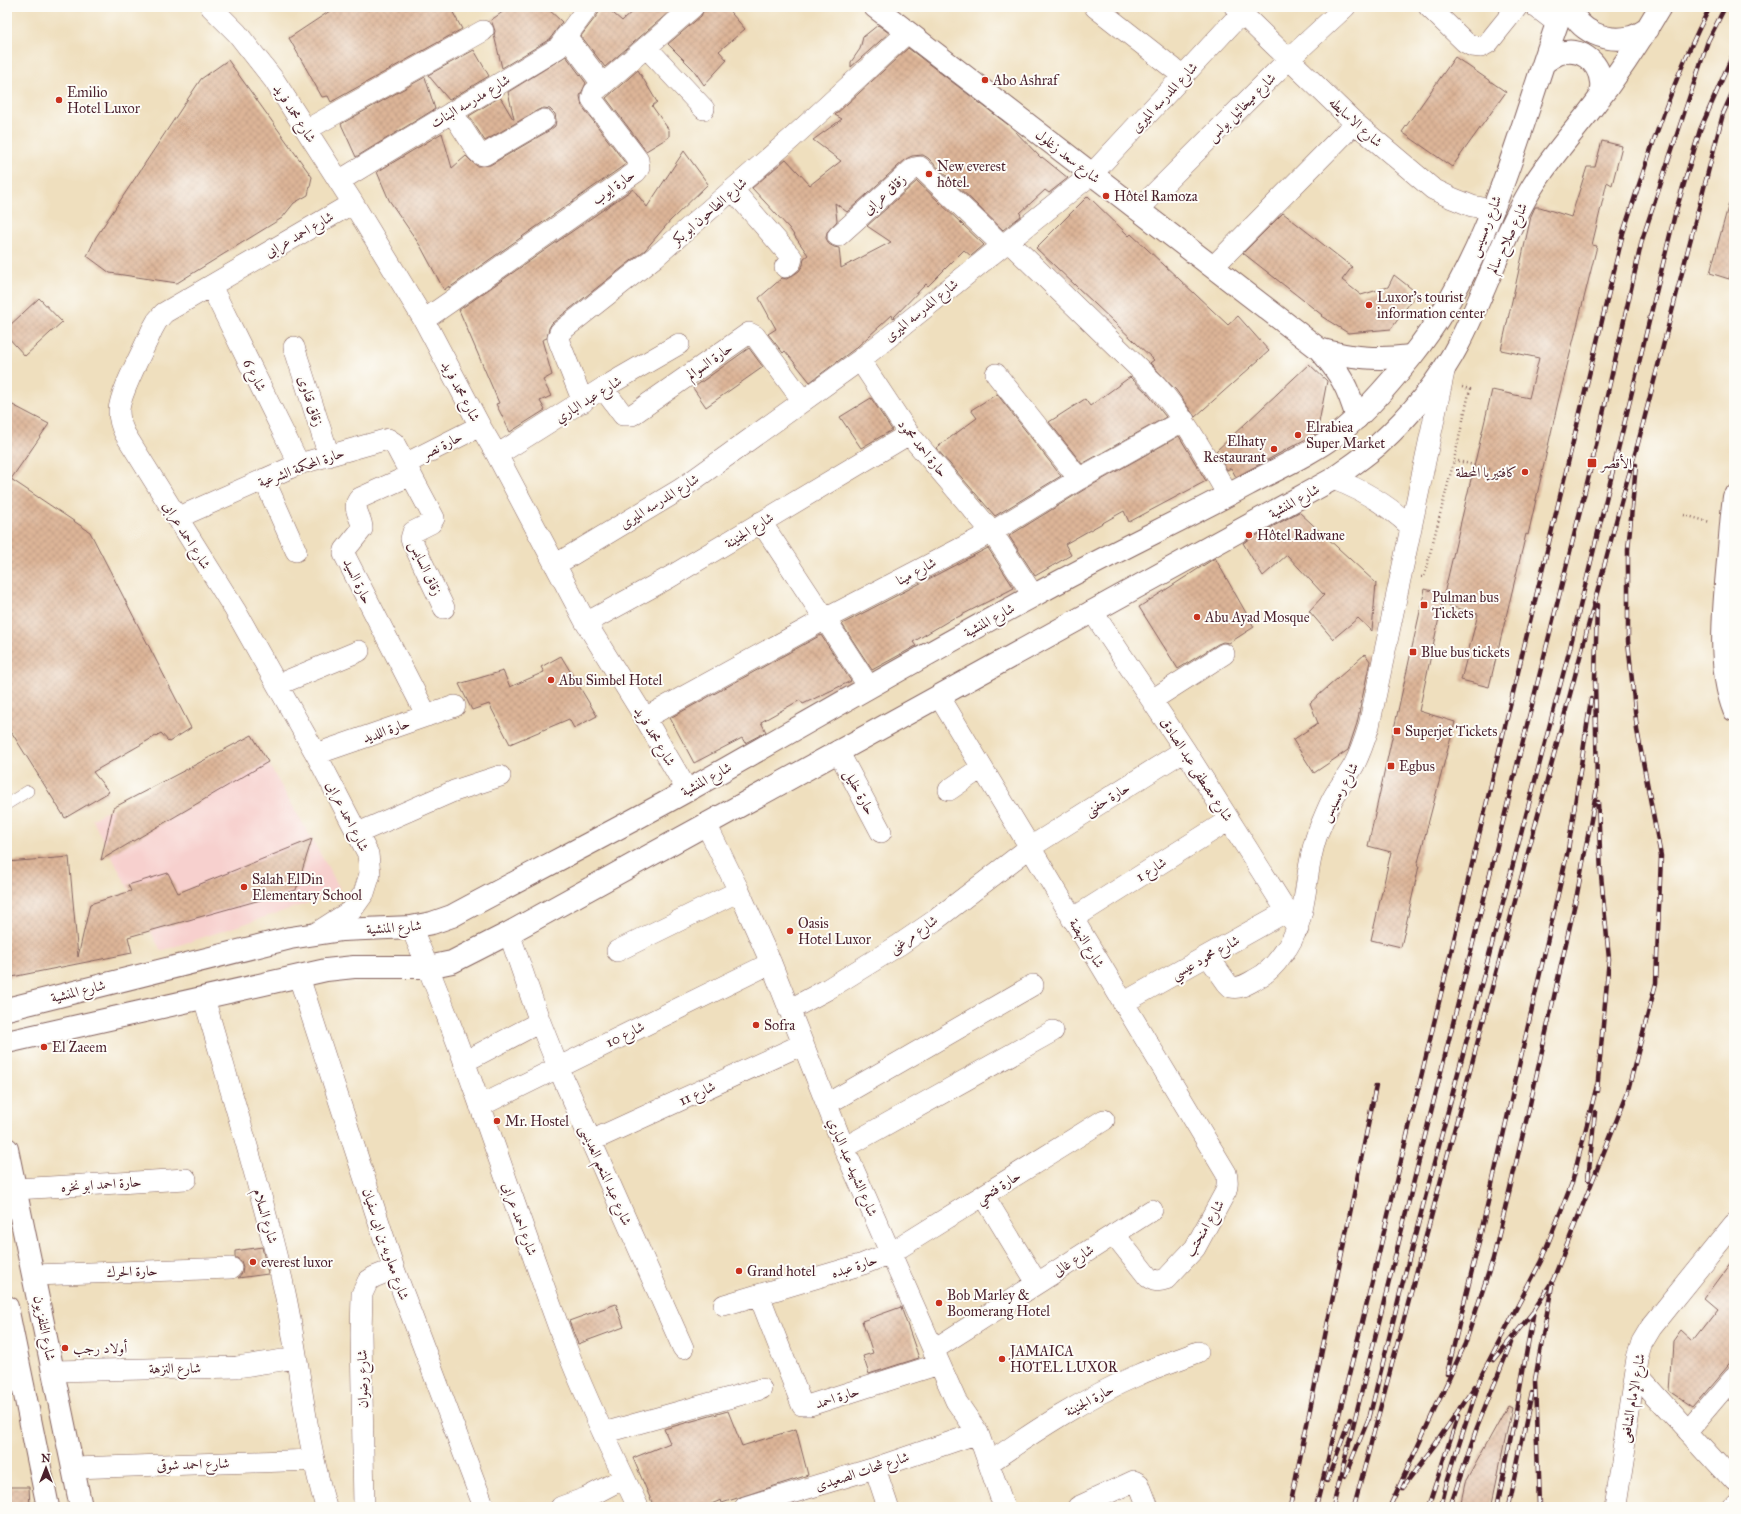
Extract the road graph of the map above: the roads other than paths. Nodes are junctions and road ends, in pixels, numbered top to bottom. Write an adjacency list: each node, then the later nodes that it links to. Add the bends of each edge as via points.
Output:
1 (211, 7): 28 (street, شارع محمد فريد, via 237,33 274,80)
2 (588, 7): 17 (street, شارع مدرسه البنات)
3 (693, 7): 18 (street, حارة ايوب)
4 (1095, 7): 21 (street)
5 (1345, 7): 19 (street, شارع ميخائيل بولس)
6 (1429, 7): 7 (street, via 1465,42 1481,47 1488,43)
7 (1517, 7)
8 (1536, 7): 13 (street)
9 (1571, 7): 14 (main road, via 1582,26 1597,36 1615,40 1632,37)
10 (1660, 7): 14 (main road, شارع صلاح سالم)
11 (878, 8): 16 (main road, شارع سعد زغلول)
12 (1241, 9): 19 (street, شارع الاسايطه); 21 (street, شارع المدرسه الميرى)
13 (1560, 15): 20 (main road, شارع رمسيس)
14 (1648, 29): 23 (main road, شارع صلاح سالم)
15 (483, 31): 28 (street)
16 (908, 32): 29 (main road, شارع سعد زغلول); 31 (street, شارع الطاحون ابو بكر)
17 (566, 36): 22 (street); 25 (street, شارع مدرسه البنات, via 558,48)
18 (646, 47): 22 (street, حارة ايوب); 24 (street)
19 (1289, 59): 27 (street, شارع الاسايطه); 33 (street, شارع ميخائيل بولس)
20 (1545, 62): 23 (main road, via 1559,54 1574,52 1588,57 1598,68 1601,82); 34 (main road, شارع رمسيس)
21 (1183, 76): 29 (street, شارع المدرسه الميرى)
22 (603, 85): 40 (street, حارة ايوب, via 594,92 592,99 638,160 639,168)
23 (1600, 97): 47 (main road, شارع صلاح سالم, via 1531,188)
24 (704, 109)
25 (452, 112): 26 (street, via 477,151 484,155); 30 (street, شارع مدرسه البنات)
26 (544, 120)
27 (1355, 123): 34 (street, شارع الاسايطه, via 1433,189 1472,206); 38 (street)
28 (306, 130): 30 (street, شارع محمد فريد)
29 (1092, 174): 33 (main road, شارع سعد زغلول); 36 (street, شارع المدرسه الميرى)
30 (339, 181): 32 (street, شارع محمد فريد)
31 (733, 190): 37 (street, via 792,258); 50 (street, شارع الطاحون ابو بكر, via 655,258 560,332 558,338)
32 (353, 203): 39 (street, شارع احمد عرابى); 40 (street, شارع محمد فريد)
33 (1138, 210): 38 (main road, شارع سعد زغلول)
34 (1494, 210): 44 (main road, شارع رمسيس, via 1458,286)
35 (838, 236): 36 (street, زقاق عرابى, via 906,174 920,167)
36 (1005, 243): 45 (street, شارع المدرسه الميرى); 52 (street, via 1156,385)
37 (785, 267)
38 (1213, 267): 43 (main road, شارع سعد زغلول)
39 (210, 286): 57 (street, شارع 6); 64 (street, شارع احمد عرابى, via 164,313 157,321 122,396 119,409 120,422 125,434)
40 (424, 320): 53 (street, شارع محمد فريد)
41 (680, 344): 48 (street, شارع عبد الباري)
42 (294, 347): 56 (street, زقاق قناوى)
43 (1319, 349): 44 (main road, شارع سعد زغلول, via 1365,359); 51 (main road, شارع سعد زغلول, via 1338,371 1351,397)
44 (1411, 356): 51 (main road, شارع رمسيس)
45 (860, 360): 49 (street, شارع المدرسه الميرى); 54 (street, حارة احمد محمود)
46 (996, 374): 60 (street)
47 (1443, 375): 61 (main road, شارع صلاح سالم, via 1376,447); 66 (street, شارع رمسيس)
48 (603, 388): 49 (street, حارة السوالم, via 623,415 632,415 749,333 755,336); 50 (street, شارع عبد الباري)
49 (803, 401): 69 (street, شارع المدرسه الميرى, via 681,489)
50 (583, 402): 55 (street, شارع عبد الباري)
51 (1357, 418): 62 (main road, شارع المنشية, via 1337,435)
52 (1184, 420): 60 (street, شارع مينا); 62 (street)
53 (480, 426): 55 (street, شارع محمد فريد); 58 (street, حارة نصر)
54 (909, 434): 65 (street, شارع الجنينة); 67 (street, حارة احمد محمود)
55 (497, 455): 69 (street, شارع محمد فريد)
56 (329, 456): 57 (street, حارة المحكمة الشرعية); 58 (street, حارة المحكمة الشرعية, via 388,439 394,443)
57 (300, 464): 59 (street, حارة المحكمة الشرعية)
58 (408, 469): 71 (street, زقاق السايس, via 434,518 431,523 413,532 411,539); 84 (street, حارة السيد, via 357,501 356,508 363,525 344,554)
59 (264, 479): 64 (street, حارة المحكمة الشرعية); 68 (street)
60 (1079, 479): 67 (street, شارع مينا)
61 (1334, 479): 66 (street, via 1376,498); 72 (main road, شارع المنشية)
62 (1228, 495): 70 (main road, شارع المنشية)
63 (1734, 497): 77 (main road, via 1724,611)
64 (176, 518): 78 (street, شارع احمد عرابى, via 235,610)
65 (761, 522): 73 (street); 74 (street, شارع الجنينة, via 670,577)
66 (1411, 527): 104 (street, شارع رمسيس, via 1369,726 1354,765 1333,798 1318,833 1308,870 1304,909)
67 (992, 532): 70 (street, حارة احمد محمود); 73 (street, شارع مينا)
68 (296, 551)
69 (555, 565): 74 (street, شارع محمد فريد)
70 (1034, 595): 79 (main road, شارع المنشية)
71 (444, 608)
72 (1092, 611): 80 (main road, شارع المنشية); 81 (street, شارع مصطفى عبد الصادق)
73 (825, 618): 79 (street); 85 (street, شارع مينا)
74 (586, 623): 85 (street, شارع محمد فريد)
75 (359, 651): 78 (street)
76 (1224, 654): 81 (street)
77 (1730, 671): 83 (main road, via 1731,701)
78 (277, 685): 88 (street, شارع احمد عرابى)
79 (869, 687): 91 (main road, شارع المنشية)
80 (939, 696): 87 (main road, شارع المنشية); 89 (street, شارع النهضة)
81 (1152, 700): 86 (street, شارع مصطفى عبد الصادق)
82 (456, 706): 84 (street, حارة اللديد)
83 (1734, 710)
84 (427, 716): 88 (street, حارة اللديد)
85 (646, 718): 91 (street, شارع محمد فريد)
86 (1186, 750): 95 (street, شارع مصطفى عبد الصادق); 99 (street, حارة حفنى)
87 (838, 751): 96 (main road, شارع المنشية); 97 (street, حارة خليل)
88 (316, 754): 98 (street, شارع احمد عرابى)
89 (981, 768): 92 (street); 99 (street, شارع النهضة)
90 (500, 776): 98 (street, via 454,791)
91 (688, 790): 103 (main road, شارع المنشية, via 452,916)
92 (950, 790)
93 (28, 791): 94 (lane)
94 (7, 804)
95 (1229, 820): 101 (street, شارع مصطفى عبد الصادق); 102 (street, شارع 1)
96 (706, 824): 100 (street, شارع الشهيد عبد الباري); 106 (main road, شارع المنشية)
97 (881, 832)
98 (358, 833): 105 (street, شارع احمد عرابى, via 368,854 370,874 364,893 352,910)
99 (1030, 848): 102 (street, شارع النهضة); 116 (street, شارع مرغنى, via 905,941)
100 (739, 891): 107 (street); 109 (street, شارع الشهيد عبد الباري)
101 (1287, 911): 104 (street, شارع مصطفى عبد الصادق); 108 (street, شارع محمود عيسي)
102 (1072, 919): 114 (street, شارع النهضة)
103 (411, 928): 105 (main road, شارع المنشية); 110 (street, شارع احمد عرابى)
104 (1298, 929): 108 (street, شارع رمسيس, via 1276,964 1260,977 1241,987 1231,987)
105 (316, 933): 115 (main road, شارع المنشية)
106 (509, 933): 110 (main road, شارع المنشية, via 452,962); 117 (street, شارع عبد المنعم العديسى)
107 (617, 951)
108 (1208, 956): 114 (street, شارع محمود عيسي)
109 (771, 963): 116 (street, شارع الشهيد عبد الباري); 122 (street, شارع 10)
110 (428, 967): 111 (main road, شارع المنشية, via 354,967); 121 (street, شارع احمد عرابى)
111 (298, 977): 113 (main road, شارع المنشية); 138 (street, شارع معاويه بن ابى سفيان)
112 (1033, 985): 123 (street)
113 (204, 998): 119 (main road, شارع المنشية); 147 (street, شارع السلام, via 276,1253)
114 (1123, 1003): 131 (street, شارع النهضة, via 1226,1173)
115 (7, 1009)
116 (789, 1010): 120 (street, شارع الشهيد عبد الباري)
117 (540, 1022): 121 (street); 122 (street, شارع عبد المنعم العديسى)
118 (1053, 1032): 127 (street)
119 (7, 1042)
120 (803, 1044): 123 (street, شارع الشهيد عبد الباري); 126 (street, شارع 11)
121 (464, 1062): 124 (street, شارع احمد عرابى)
122 (558, 1067): 124 (street, شارع 10); 126 (street, شارع عبد المنعم العديسى)
123 (827, 1104): 127 (street, شارع الشهيد عبد الباري)
124 (480, 1106): 153 (street, شارع احمد عرابى, via 567,1349)
125 (1104, 1120): 132 (street, حارة فتحي)
126 (591, 1141): 144 (street, شارع عبد المنعم العديسى)
127 (844, 1148): 136 (street, شارع الشهيد عبد الباري)
128 (7, 1149): 130 (main road, شارع التلفزيون)
129 (186, 1179): 130 (street, حارة احمد ابو نخره)
130 (16, 1189): 139 (main road, شارع التلفزيون)
131 (1226, 1191): 135 (street, شارع امنحتب, via 1195,1248 1166,1279 1153,1281 1148,1277)
132 (984, 1196): 136 (street, حارة فتحي); 140 (street)
133 (1152, 1210): 135 (street, شارع غالى)
134 (1734, 1224): 149 (street, شارع الإمام الشافعى, via 1651,1327 1640,1347)
135 (1114, 1234): 140 (street, شارع غالى)
136 (891, 1253): 141 (street, حارة عبده); 146 (street, شارع الشهيد عبد الباري)
137 (231, 1268): 139 (street, حارة الحرك)
138 (394, 1269): 164 (street, شارع رضوان, via 368,1281 362,1294); 165 (street, شارع معاويه بن ابى سفيان)
139 (34, 1275): 148 (main road, شارع التلفزيون)
140 (1037, 1283): 146 (street, شارع غالى)
141 (759, 1295): 142 (street, حارة عبده); 146 (street, حارة احمد, via 802,1405 810,1406)
142 (724, 1305)
143 (8, 1320): 161 (main road)
144 (682, 1348)
145 (1198, 1352): 156 (street, حارة الجنينة, via 1138,1375 1101,1393 1029,1435)
146 (936, 1357): 154 (street, شارع الشهيد عبد الباري, via 956,1401)
147 (296, 1358): 148 (street, شارع النزهة, via 237,1367); 155 (street, شارع السلام)
148 (53, 1371): 157 (main road, شارع التلفزيون)
149 (1635, 1373): 152 (street); 173 (street, شارع الإمام الشافعى)
150 (1734, 1378): 152 (street)
151 (761, 1389): 153 (street)
152 (1688, 1431): 160 (street)
153 (602, 1433): 159 (street, شارع احمد عرابى)
154 (978, 1434): 156 (street, شارع الشهيد عبد الباري); 158 (street, شارع شحات الصعيدى)
155 (314, 1460): 157 (street, شارع احمد شوقى); 163 (street, شارع السلام)
156 (989, 1464): 170 (street, شارع الشهيد عبد الباري)
157 (73, 1468): 162 (main road, شارع التلفزيون)
158 (875, 1468): 168 (street, شارع شحات الصعيدى); 169 (street)
159 (624, 1478): 166 (street, via 586,1498); 167 (street, شارع احمد عرابى)
160 (1734, 1481)
161 (48, 1507)
162 (81, 1507)
163 (326, 1507)
164 (364, 1507)
165 (484, 1507)
166 (561, 1507)
167 (638, 1507)
168 (745, 1507)
169 (888, 1507)
170 (1004, 1507)
171 (1078, 1507): 172 (street, via 1134,1481 1139,1484)
172 (1148, 1507)
173 (1614, 1507)

